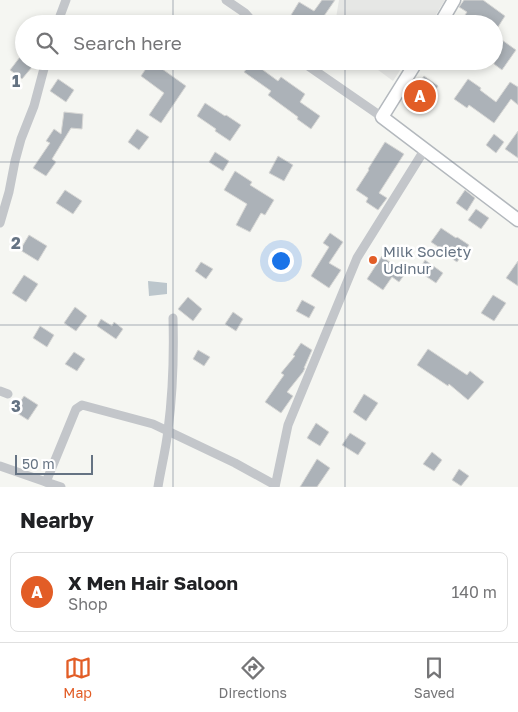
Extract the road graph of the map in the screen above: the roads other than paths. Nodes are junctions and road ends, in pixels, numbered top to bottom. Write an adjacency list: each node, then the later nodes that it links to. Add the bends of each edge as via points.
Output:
1 (66, 0): 4 (street)
2 (226, 0): 5 (street)
3 (454, 0): 6 (main road)
4 (60, 15)
5 (247, 15)
6 (445, 15)
7 (44, 70): 13 (street, via 21,139)
8 (314, 70): 10 (street)
9 (411, 70): 10 (main road)
10 (382, 117): 11 (main road)
11 (425, 149): 12 (main road); 18 (street, via 357,258 288,425)
12 (518, 220)
13 (0, 223)
14 (173, 318): 15 (street, via 174,360)
15 (168, 431): 17 (street, via 82,405 76,409); 18 (street); 20 (street)
16 (0, 466): 17 (street)
17 (46, 482): 19 (street)
18 (275, 486)
19 (60, 487)
20 (158, 487)

